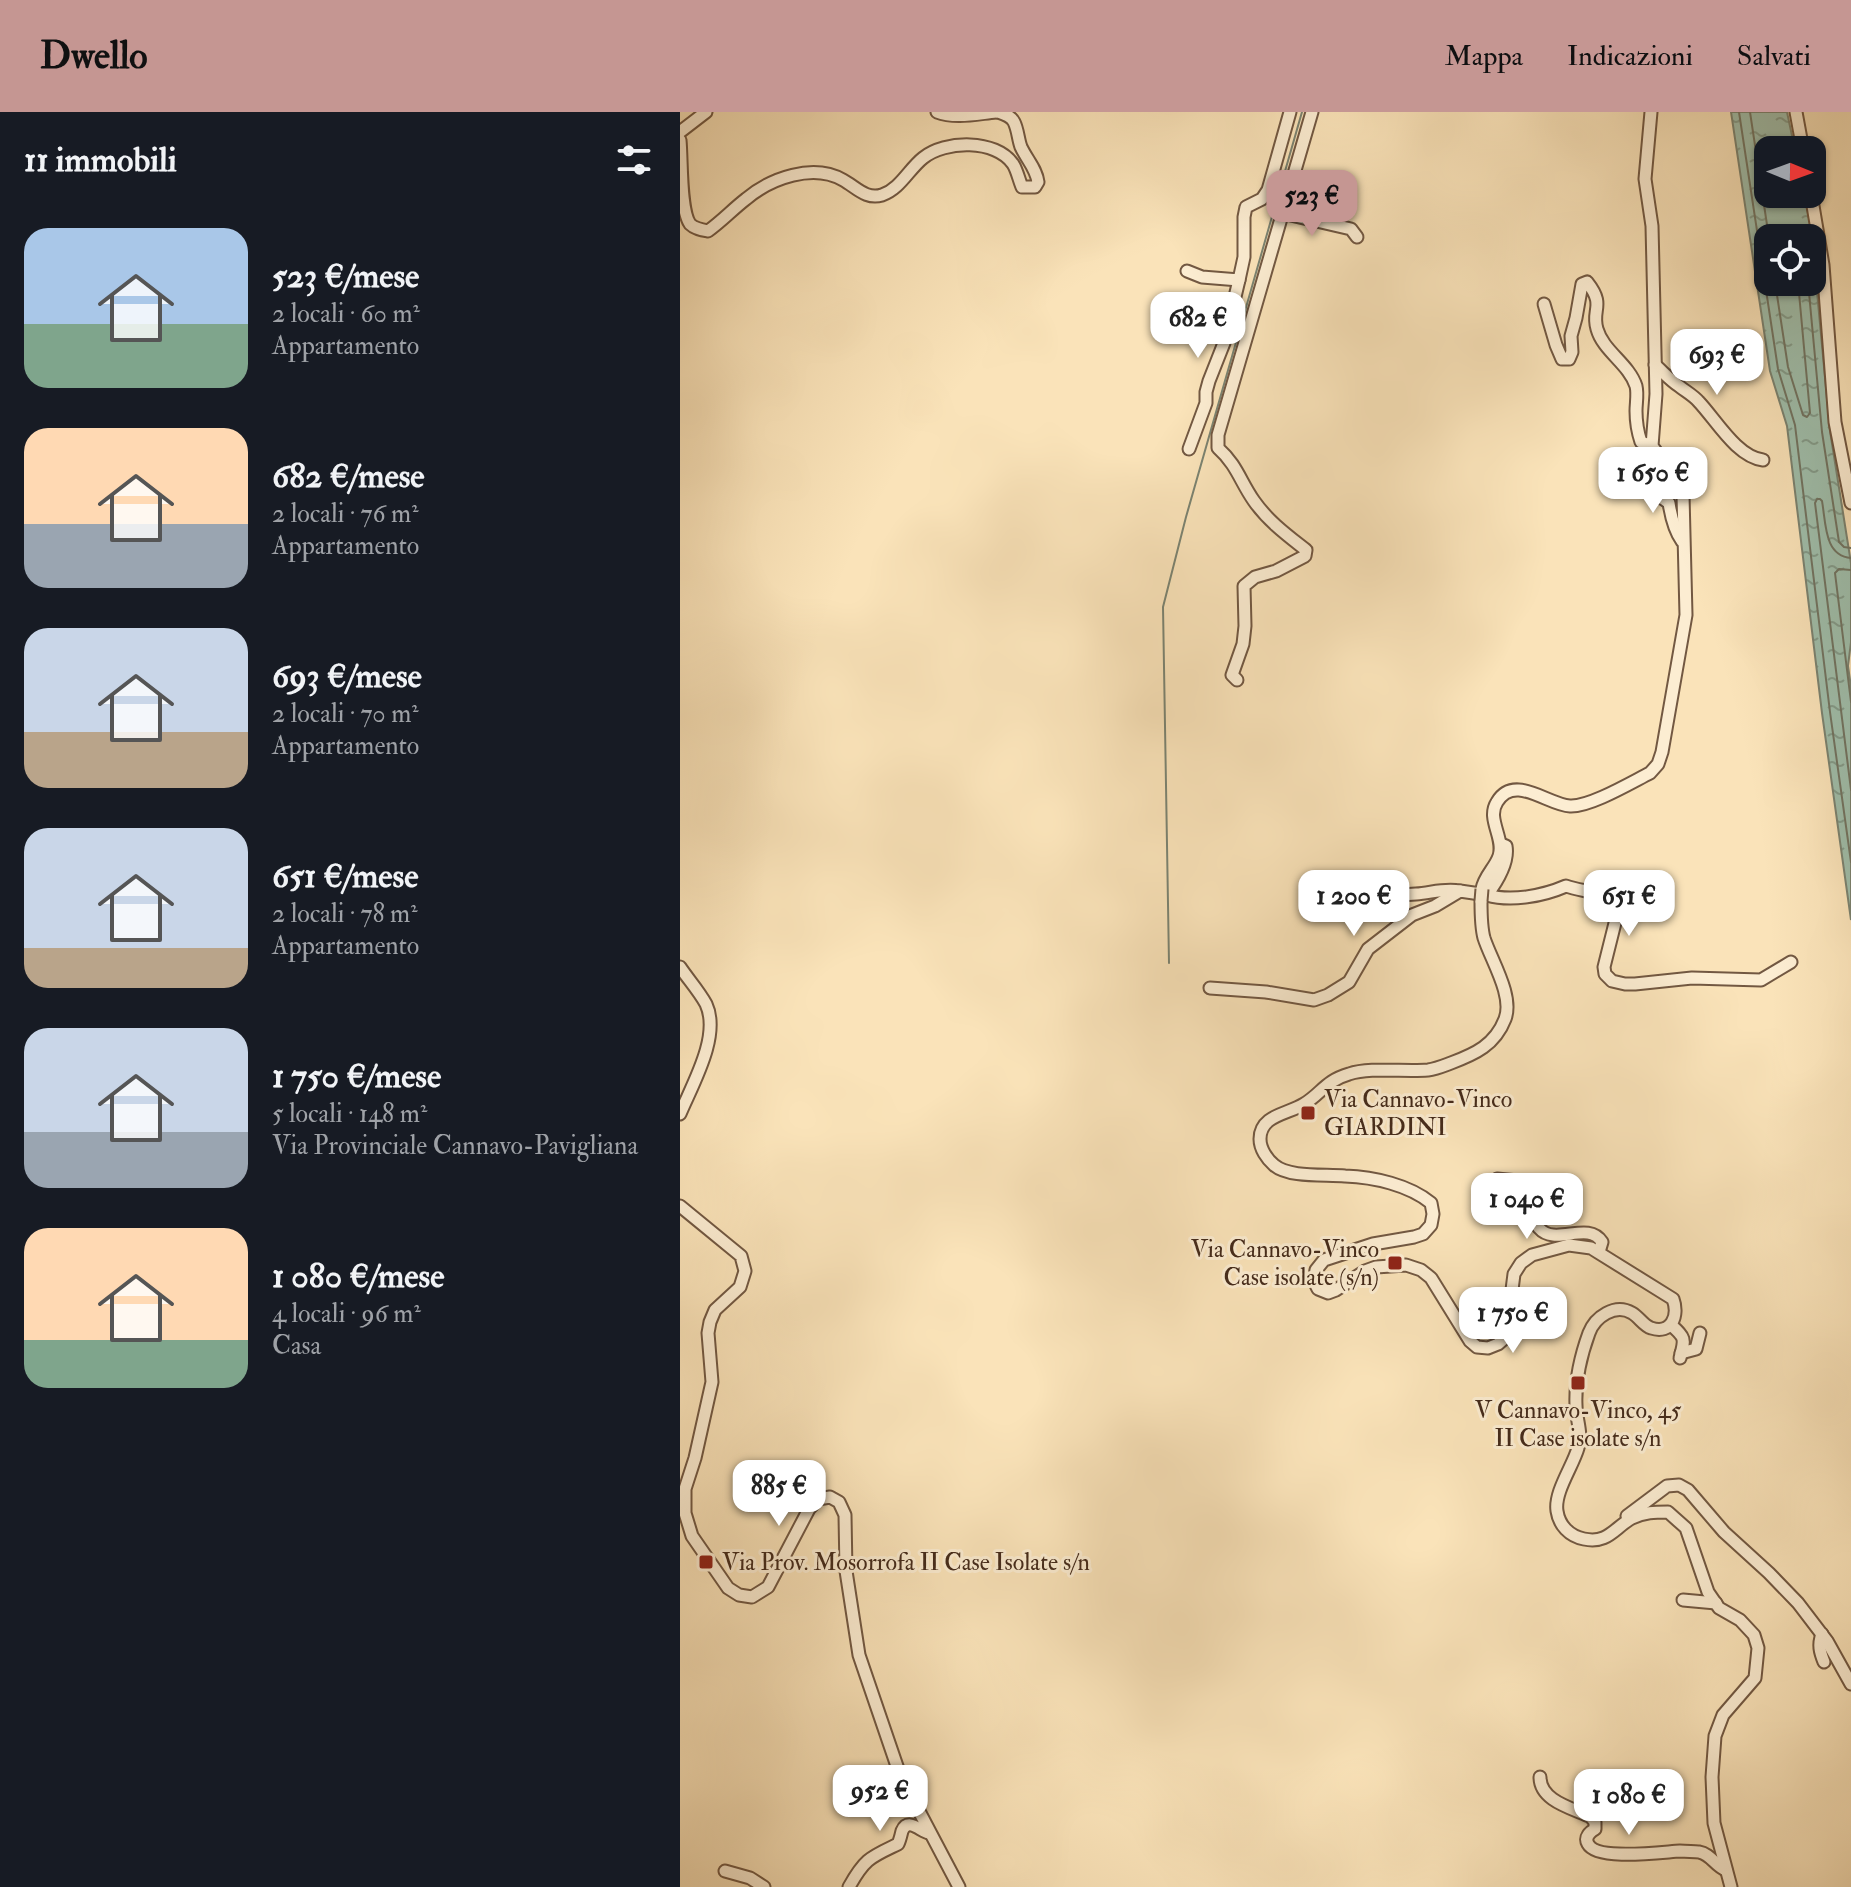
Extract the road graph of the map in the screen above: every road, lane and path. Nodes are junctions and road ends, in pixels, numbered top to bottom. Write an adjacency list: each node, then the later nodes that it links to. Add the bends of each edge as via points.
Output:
1 (706, 112): 8 (street)
2 (937, 112): 3 (street)
3 (997, 112): 10 (street, via 1014,121 1037,175 1035,187 1022,187 1013,163 996,149 957,146 924,157 881,195 868,196 828,174 795,174 748,196 708,231 690,225 684,214)
4 (1290, 112): 15 (street, via 1268,190 1246,207)
5 (1312, 112): 12 (street)
6 (1651, 112): 17 (street, via 1645,179 1652,226)
7 (1796, 112): 9 (street)
8 (680, 132)
9 (1800, 136)
10 (680, 140)
11 (1813, 208): 22 (street, via 1835,422)
12 (1282, 213): 13 (street, via 1351,229); 24 (street, via 1218,448 1267,517 1306,550 1305,556 1244,586 1243,644 1232,675)
13 (1357, 237)
14 (1187, 271): 15 (street)
15 (1239, 280): 19 (street)
16 (1544, 304): 18 (street, via 1562,359 1569,359 1582,284 1587,282 1596,293 1596,327 1637,388 1639,436)
17 (1655, 365): 18 (street); 20 (street, via 1697,399 1742,451)
18 (1652, 446): 23 (street, via 1683,495)
19 (1189, 449)
20 (1763, 460)
21 (1624, 480): 23 (street, via 1669,503)
22 (1851, 503)
23 (1684, 544): 27 (street, via 1686,615 1658,764 1584,805 1568,806 1531,792 1504,794 1493,811 1501,844 1483,881)
24 (1237, 680)
25 (1345, 890): 26 (street, via 1391,896)
26 (1460, 891): 27 (street); 30 (street, via 1392,929 1368,949 1349,982 1328,995 1314,1000)
27 (1483, 895): 28 (street, via 1499,899 1546,894 1566,886 1616,901 1604,967 1612,981 1625,984 1692,978 1761,980); 34 (street, via 1483,935 1507,1005 1507,1016 1492,1041 1474,1055 1431,1070 1353,1072 1333,1079 1305,1104 1266,1122 1260,1145 1282,1171 1394,1185 1431,1203 1431,1225 1423,1234 1324,1260 1314,1281 1328,1293 1376,1267 1421,1270 1477,1347 1488,1348 1506,1337 1514,1274 1521,1263 1569,1245)
28 (1791, 962)
29 (680, 967): 31 (street, via 707,1006 711,1026)
30 (1210, 988)
31 (680, 1114)
32 (1497, 1179): 34 (street, via 1518,1181 1537,1226 1547,1234 1593,1234 1602,1242)
33 (680, 1206): 44 (street, via 741,1256 745,1271 740,1287 715,1310 710,1322 712,1382 685,1489 692,1536 728,1588 752,1597 768,1587 818,1499 839,1502 845,1515 846,1571 859,1655 900,1775)
34 (1599, 1252): 35 (street, via 1673,1299)
35 (1671, 1325): 36 (street, via 1682,1334 1681,1356 1696,1349); 37 (street, via 1648,1328 1631,1312 1610,1312 1593,1323 1587,1336 1577,1392 1579,1447 1557,1512 1562,1526 1584,1539)
36 (1700, 1333)
37 (1612, 1533): 39 (street, via 1632,1518 1668,1512 1686,1528); 40 (street, via 1646,1501 1667,1486 1679,1485 1798,1603)
38 (1683, 1600): 39 (street)
39 (1716, 1603): 45 (street, via 1740,1620 1758,1648 1755,1678 1723,1715 1715,1736 1714,1823)
40 (1822, 1634): 41 (street); 42 (street)
41 (1824, 1662)
42 (1851, 1684)
43 (1540, 1777): 45 (street, via 1550,1797 1595,1822 1587,1838 1590,1847 1606,1853 1706,1853)
44 (930, 1833): 48 (street, via 908,1824 898,1844 874,1855); 49 (street)
45 (1726, 1870): 50 (street)
46 (725, 1871): 47 (street)
47 (764, 1887)
48 (849, 1887)
49 (959, 1887)
50 (1731, 1887)

